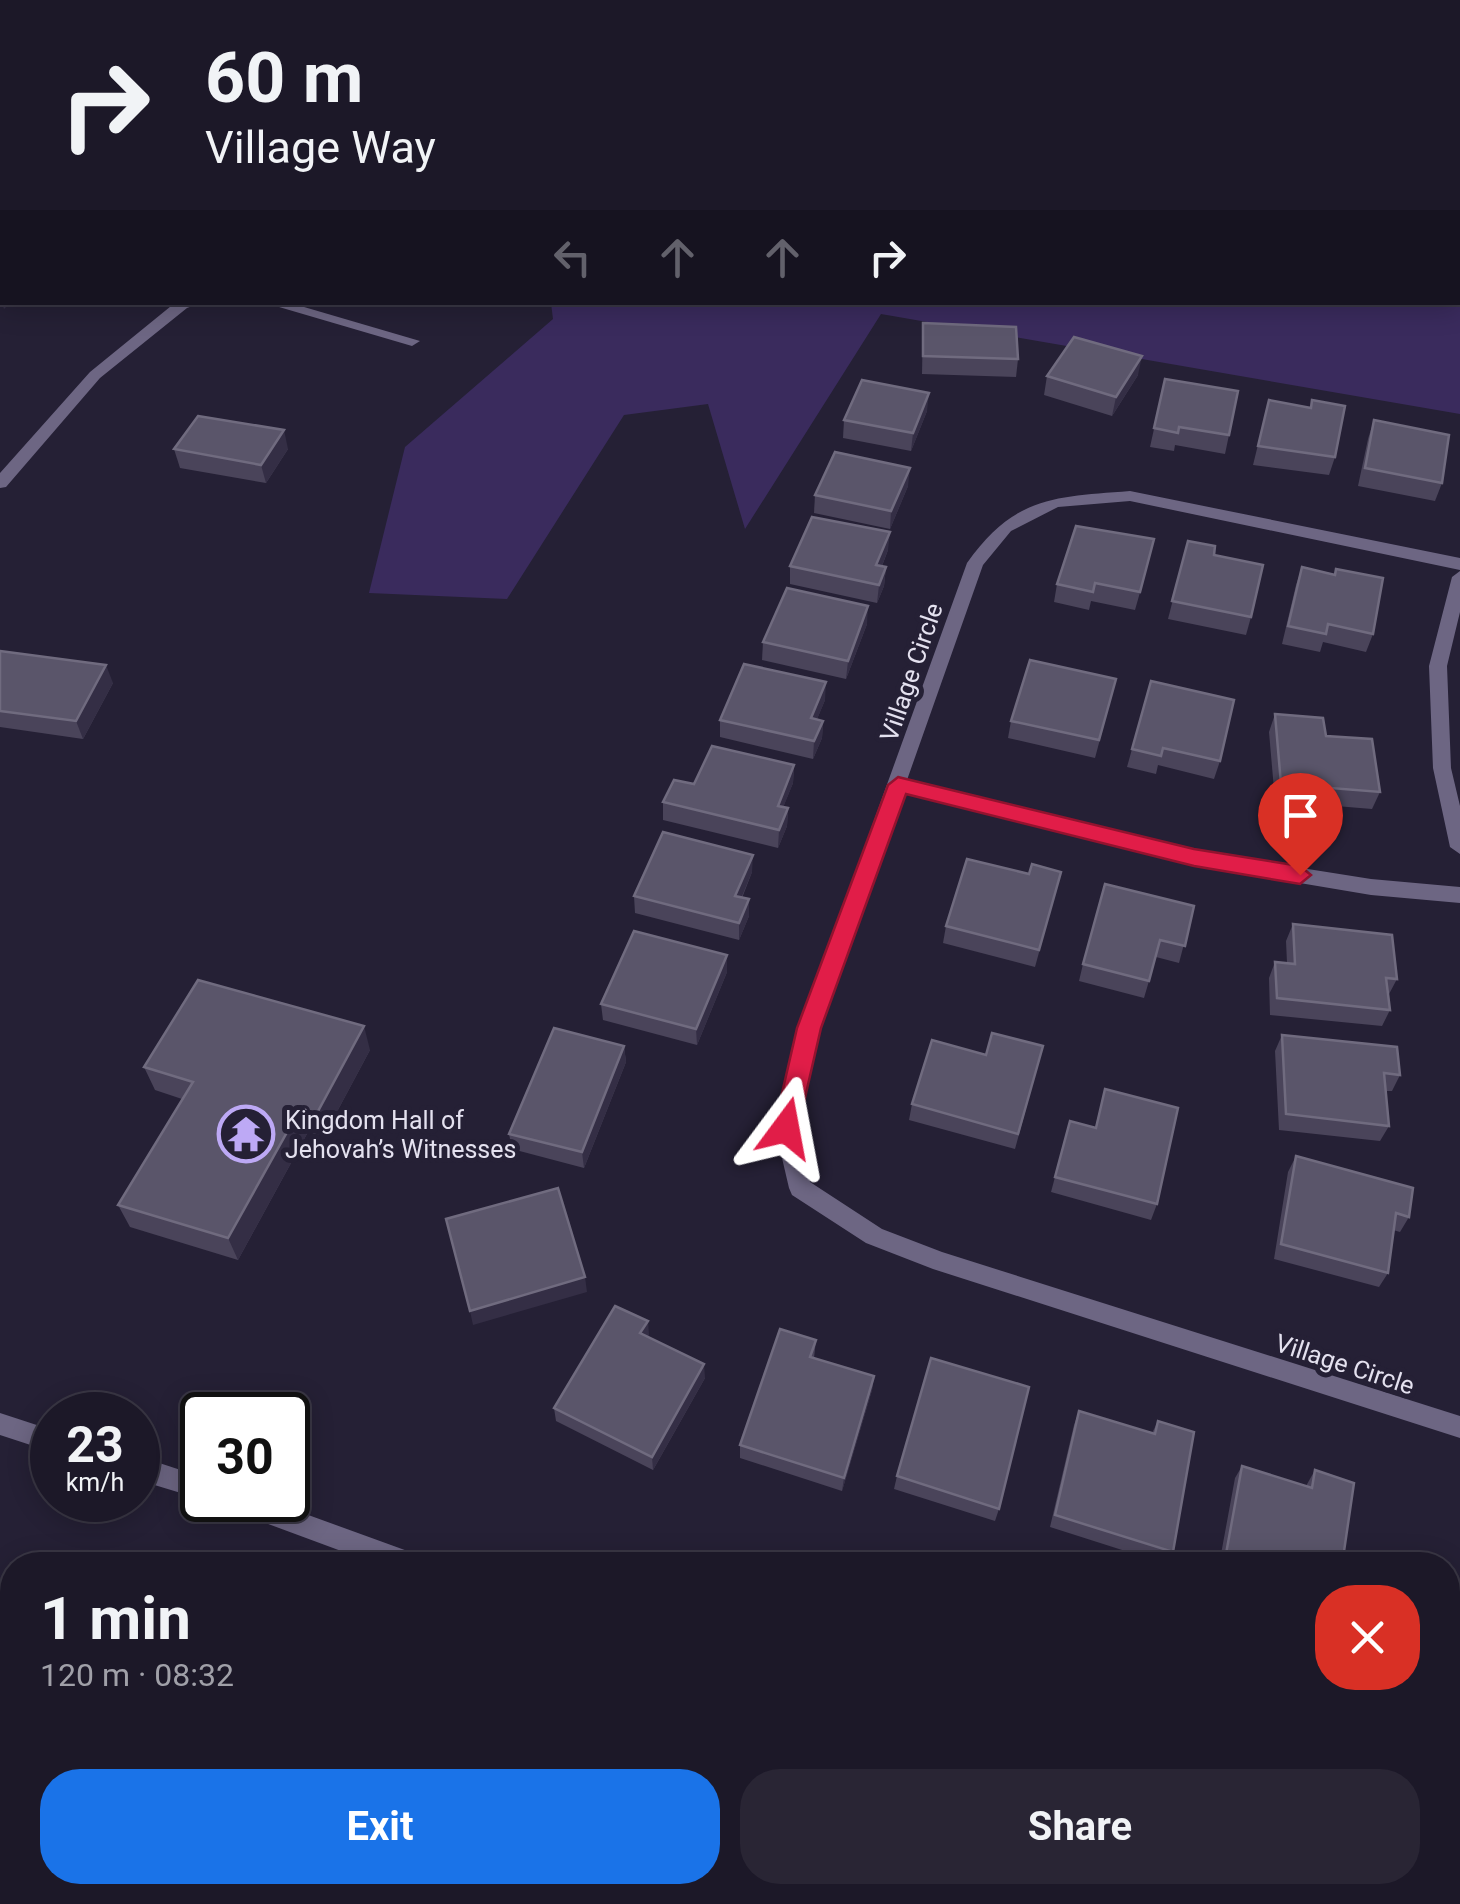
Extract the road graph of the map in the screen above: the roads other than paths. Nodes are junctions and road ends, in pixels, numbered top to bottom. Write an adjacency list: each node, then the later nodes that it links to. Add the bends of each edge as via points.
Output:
1 (182, 305): 4 (street, via 96,375)
2 (280, 305): 3 (street)
3 (412, 341)
4 (0, 483)
5 (1460, 564): 7 (street, Village Circle, via 1130,496 1055,502 1004,528 975,563)
6 (1460, 577): 8 (street, via 1438,666 1442,768)
7 (898, 785): 9 (street, via 1194,858); 11 (street, Village Circle, via 809,1028 786,1128 800,1188 874,1236 941,1262)
8 (1460, 847)
9 (1460, 895)
10 (0, 1424): 12 (street)
11 (1460, 1426)
12 (30, 1434)
13 (295, 1522): 14 (street)
14 (377, 1552)

